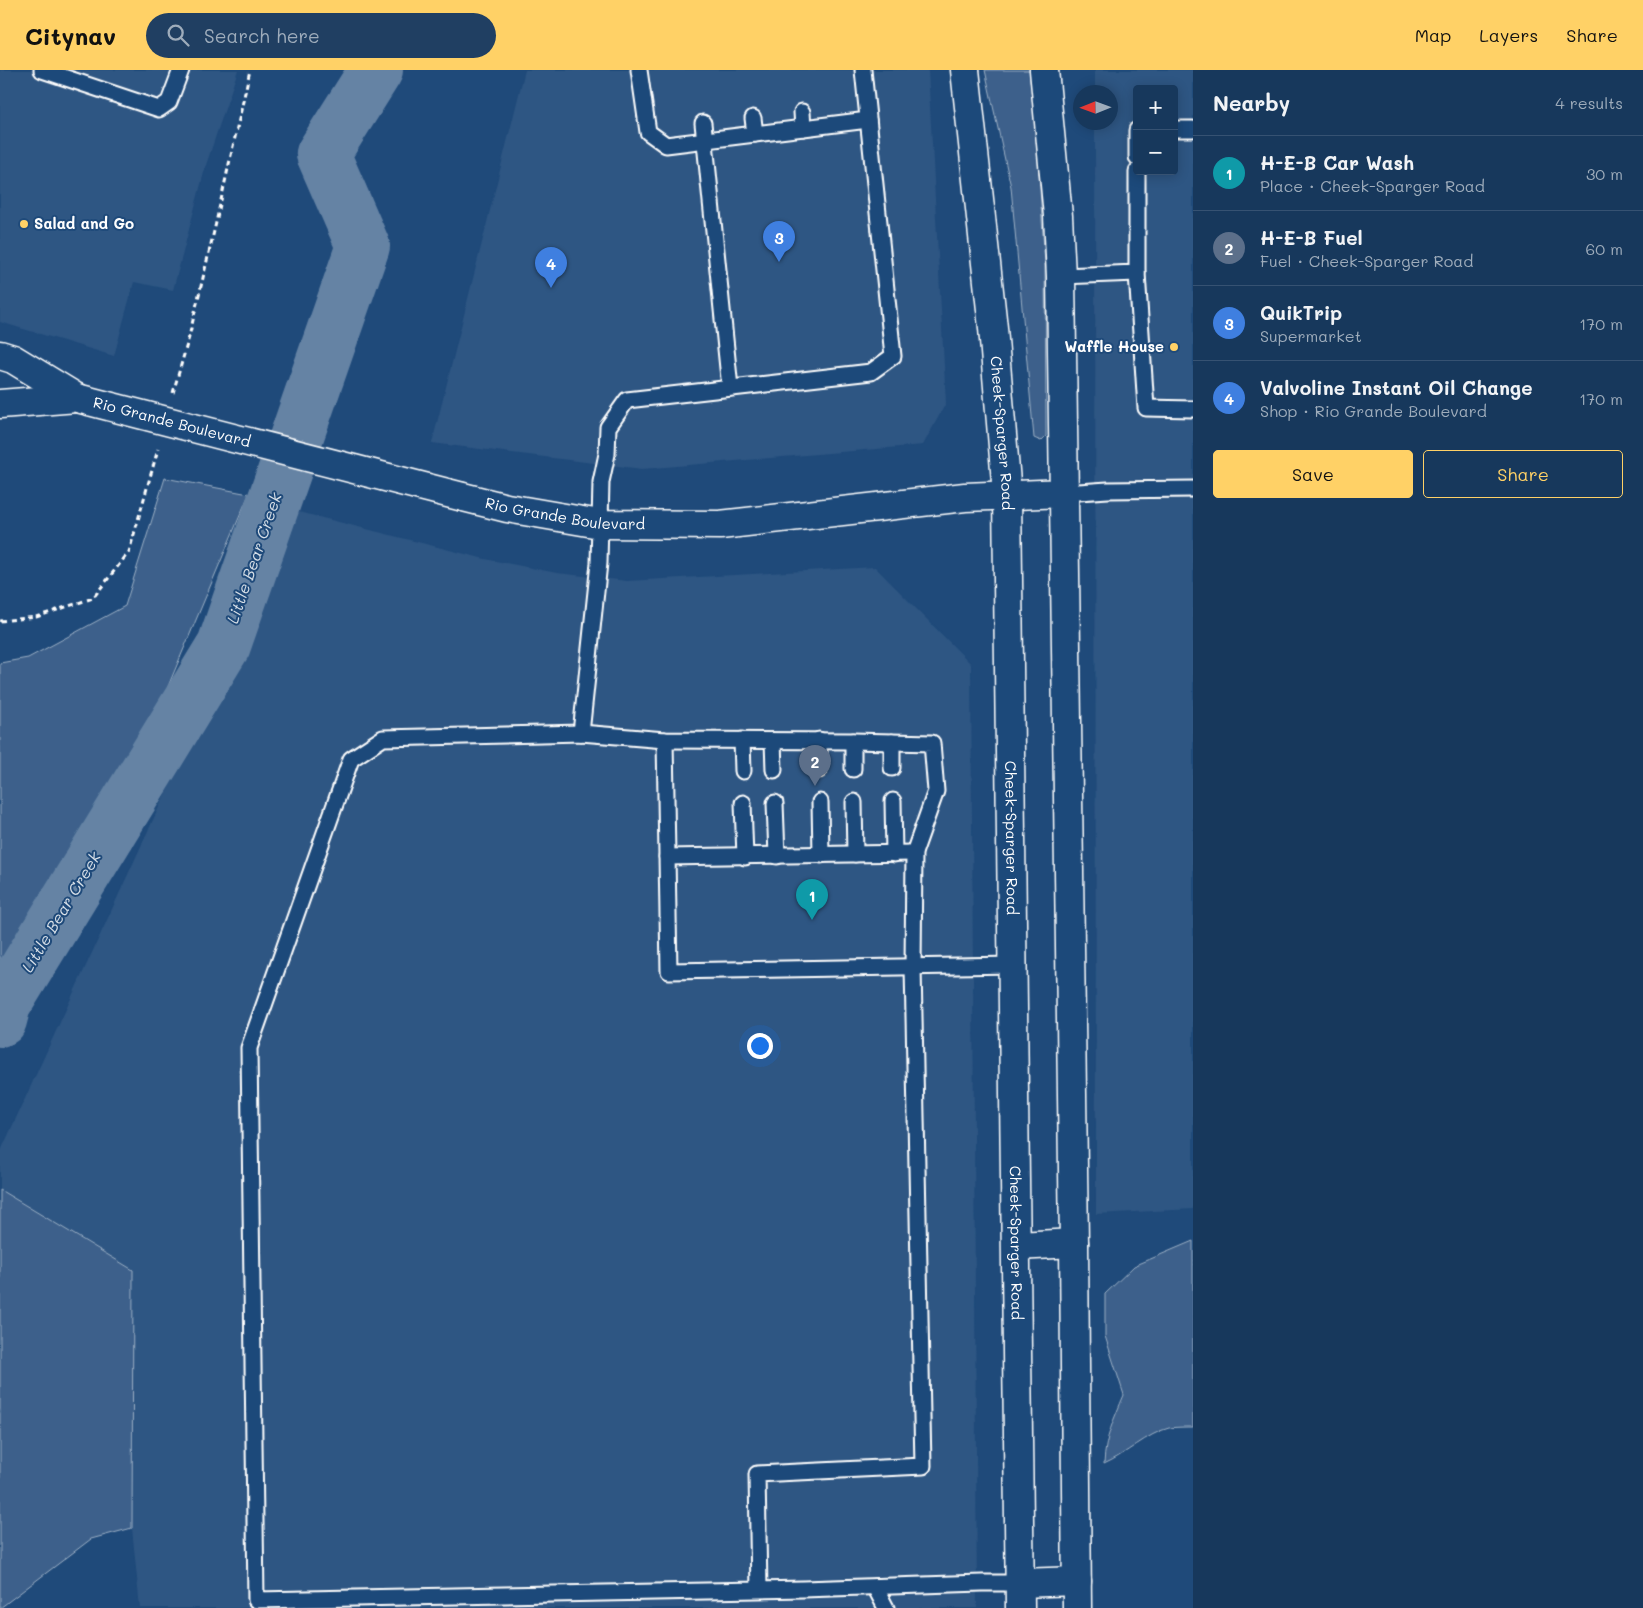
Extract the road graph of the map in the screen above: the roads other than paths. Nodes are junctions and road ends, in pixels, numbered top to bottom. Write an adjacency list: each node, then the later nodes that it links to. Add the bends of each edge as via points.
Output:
1 (42, 70): 2 (lane, via 159,109 169,102)
2 (181, 70)
3 (639, 70): 15 (lane, via 648,132 666,145)
4 (862, 70): 9 (lane)
5 (965, 70): 26 (main road, Cheek-Sparger Road)
6 (1044, 70): 18 (main road)
7 (802, 112): 11 (lane)
8 (753, 118): 14 (lane)
9 (868, 120): 11 (lane); 20 (lane, via 893,356 871,372)
10 (703, 124): 15 (lane)
11 (803, 128): 14 (lane)
12 (1193, 128): 13 (lane)
13 (1178, 129)
14 (755, 134): 15 (lane)
15 (705, 140): 20 (lane)
16 (1137, 175): 17 (lane)
17 (1137, 273): 18 (lane); 23 (lane, via 1146,408)
18 (1061, 276): 25 (main road)
19 (0, 355): 21 (main road, Rio Grande Boulevard, via 13,359)
20 (730, 388): 27 (lane, via 627,400 608,427)
21 (77, 398): 22 (main road, Rio Grande Boulevard); 27 (main road, Rio Grande Boulevard, bridge, via 507,508)
22 (0, 404)
23 (1193, 409)
24 (1193, 489): 25 (lane)
25 (1064, 493): 26 (main road, Rio Grande Boulevard); 54 (main road)
26 (1007, 494): 27 (main road, Rio Grande Boulevard, via 720,525); 52 (main road, Cheek-Sparger Road)
27 (600, 524): 28 (lane, via 599,563)
28 (581, 733): 29 (lane); 60 (lane, via 383,738 351,759 249,1048)
29 (664, 740): 30 (lane); 50 (lane)
30 (742, 740): 32 (lane); 39 (lane)
31 (819, 740): 32 (lane); 33 (lane); 38 (lane)
32 (773, 741): 37 (lane)
33 (853, 741): 34 (lane); 36 (lane)
34 (892, 742): 35 (lane); 47 (lane, via 932,743 936,791)
35 (892, 768)
36 (853, 769)
37 (774, 770)
38 (820, 770)
39 (743, 771)
40 (893, 801): 46 (lane)
41 (820, 802): 48 (lane)
42 (854, 802): 45 (lane)
43 (775, 803): 49 (lane)
44 (743, 804): 51 (lane)
45 (855, 854): 46 (lane); 48 (lane)
46 (894, 854): 47 (lane)
47 (914, 854): 53 (lane)
48 (821, 855): 49 (lane)
49 (777, 856): 51 (lane)
50 (667, 857): 51 (lane); 53 (lane, via 669,971)
51 (745, 857)
52 (1013, 965): 53 (lane); 55 (main road, Cheek-Sparger Road)
53 (913, 967): 58 (lane, via 923,1466 757,1474)
54 (1074, 1242): 55 (main road); 56 (main road)
55 (1017, 1246): 59 (main road, Cheek-Sparger Road)
56 (1077, 1580): 59 (main road); 62 (main road)
57 (875, 1587): 58 (lane); 59 (lane, via 982,1583); 61 (lane)
58 (759, 1590): 60 (lane)
59 (1020, 1595)
60 (253, 1604)
61 (886, 1608)
62 (1077, 1608)

